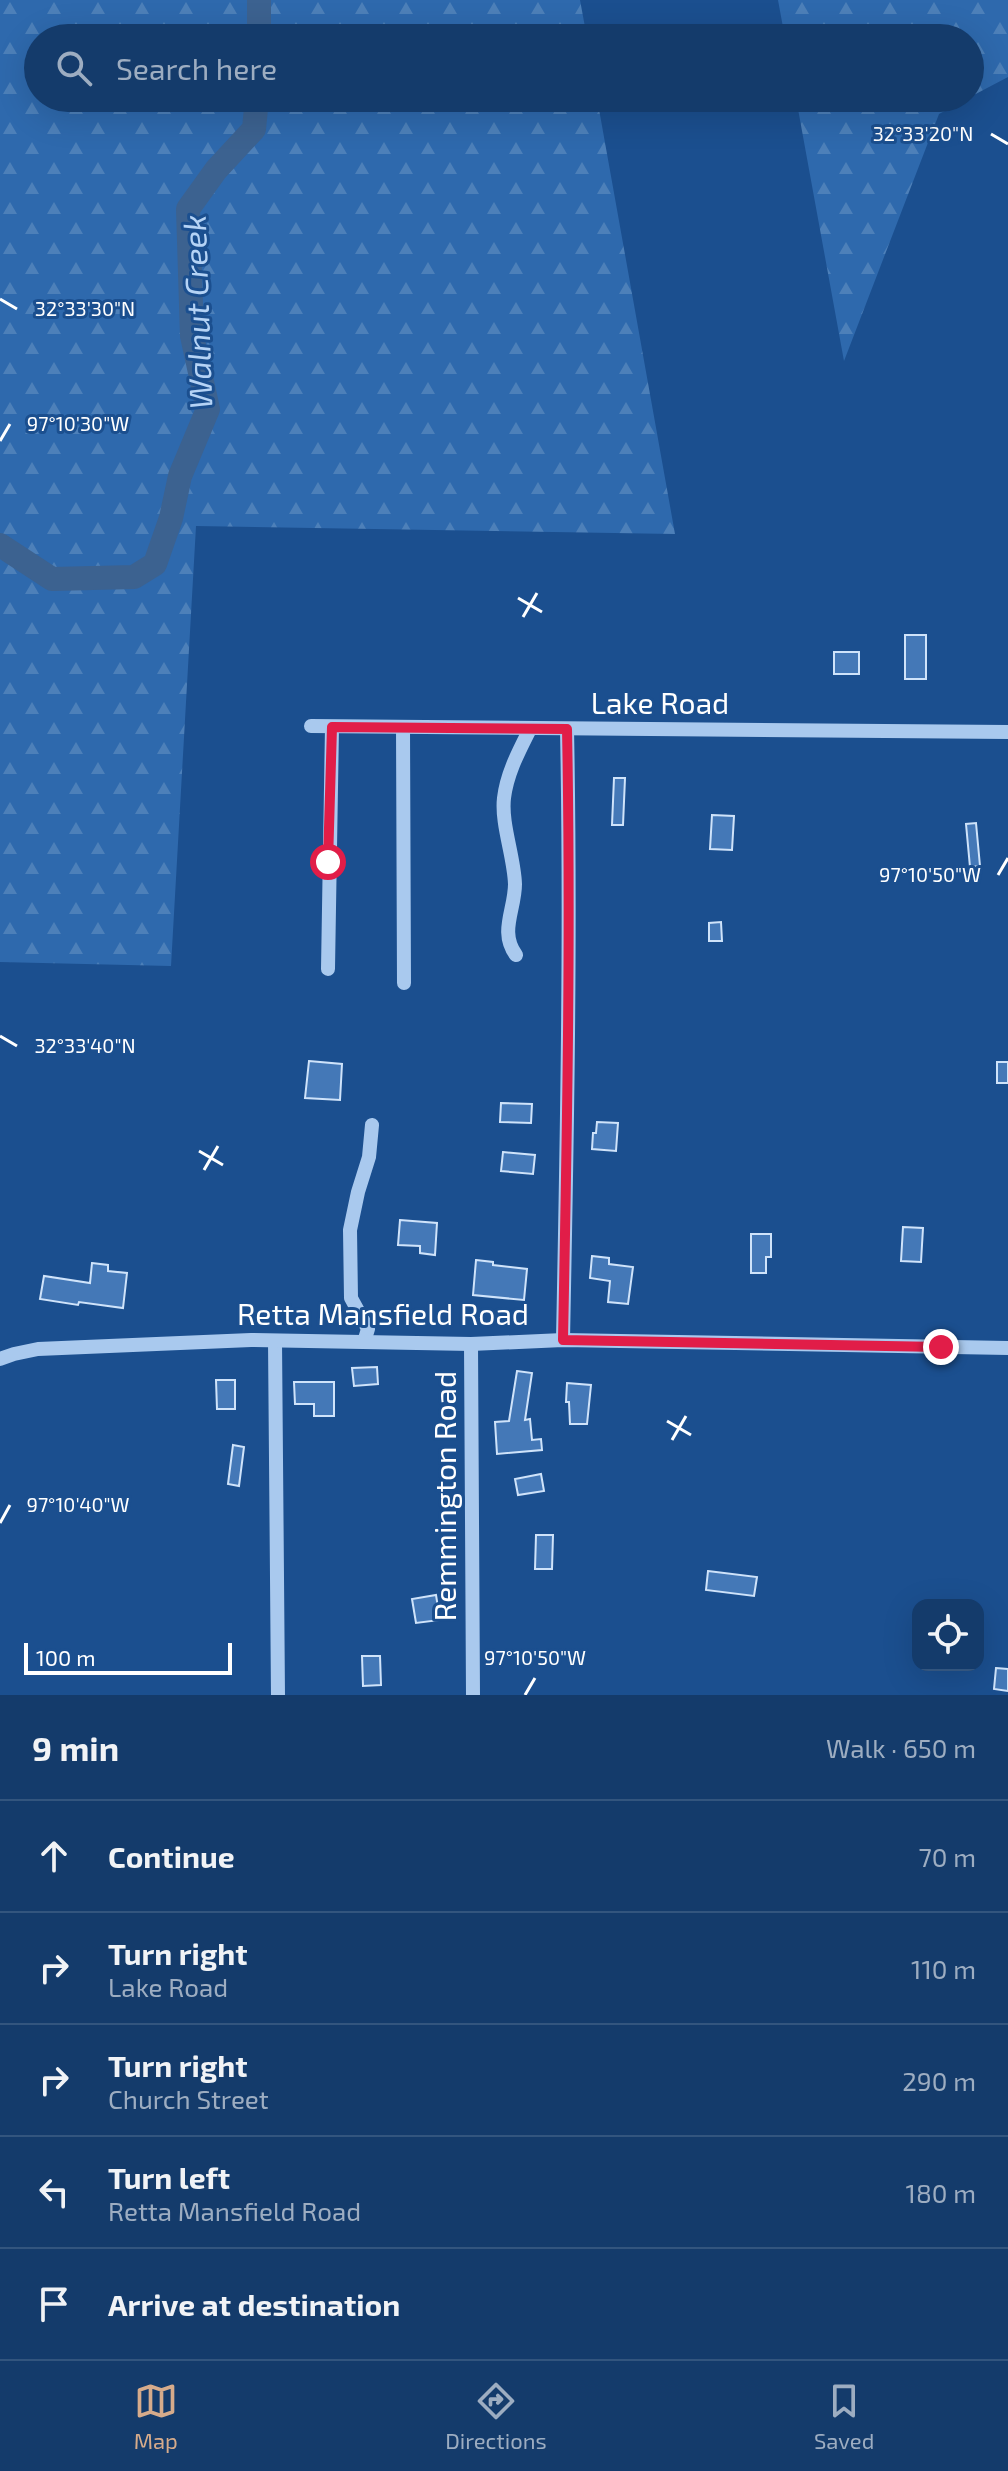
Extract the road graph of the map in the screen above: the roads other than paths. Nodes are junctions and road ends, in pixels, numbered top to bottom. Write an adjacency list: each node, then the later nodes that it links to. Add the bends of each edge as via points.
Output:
1 (311, 726): 2 (street, Lake Road)
2 (332, 727): 3 (street, Lake Road); 8 (street)
3 (403, 727): 4 (street, Lake Road); 9 (street)
4 (530, 729): 5 (street, Lake Road); 7 (street, via 508,777 503,811 515,885 507,932)
5 (567, 729): 6 (street, Lake Road); 11 (street)
6 (1008, 732)
7 (516, 955)
8 (328, 969)
9 (404, 983)
10 (372, 1125): 13 (street, via 350,1230 351,1298 368,1329)
11 (563, 1340): 14 (street, Retta Mansfield Road); 15 (street, Retta Mansfield Road)
12 (275, 1341): 13 (street, Retta Mansfield Road); 16 (street, Retta Mansfield Road, via 38,1349); 17 (street)
13 (364, 1342): 14 (street, Retta Mansfield Road)
14 (471, 1344): 18 (street, Remmington Road)
15 (1008, 1348)
16 (0, 1359)
17 (278, 1695)
18 (473, 1695)

